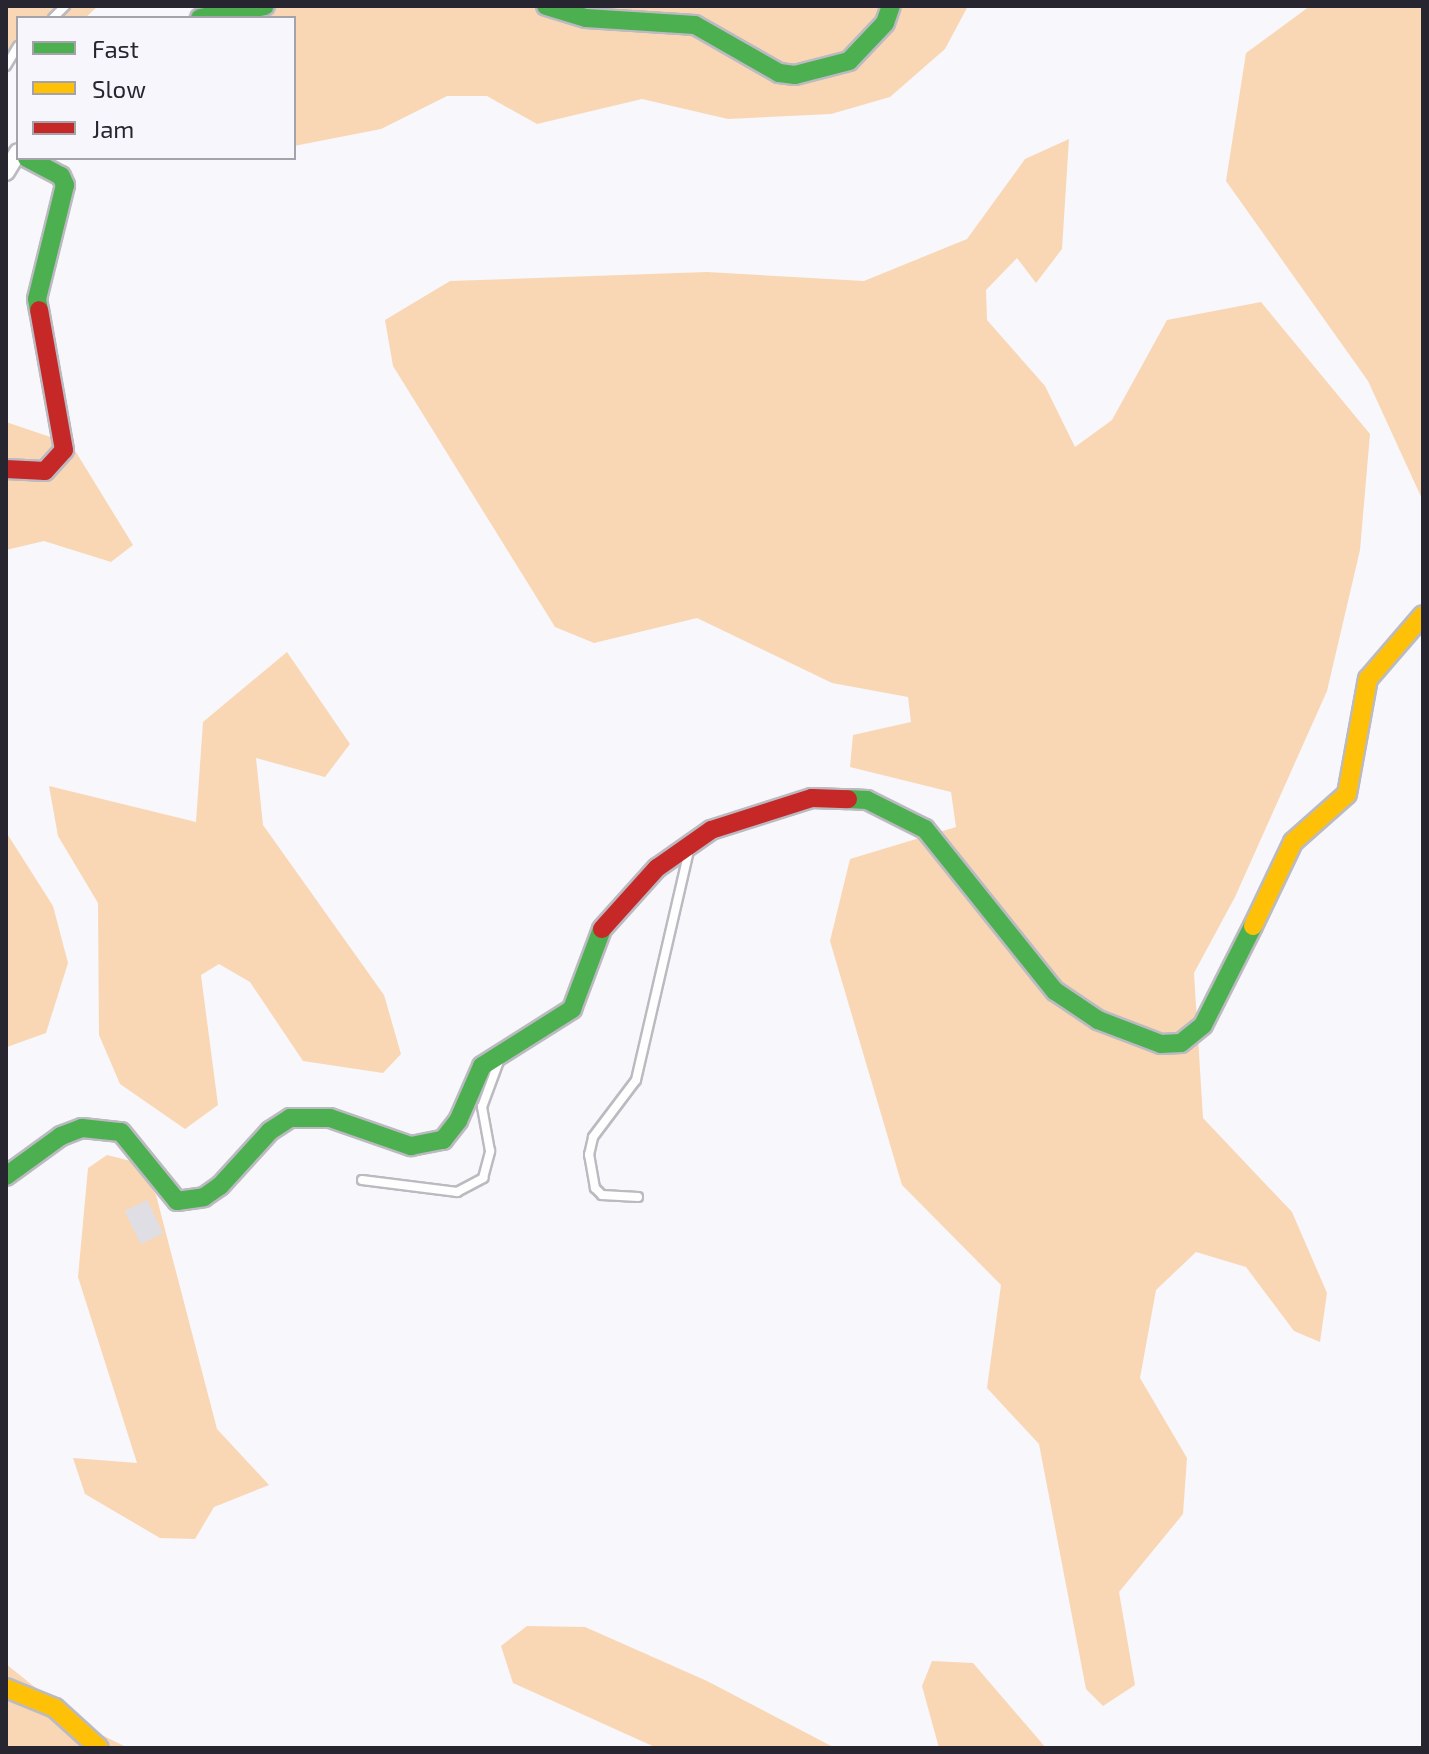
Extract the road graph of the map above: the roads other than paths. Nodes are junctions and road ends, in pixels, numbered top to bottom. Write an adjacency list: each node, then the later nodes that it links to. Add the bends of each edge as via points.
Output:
1 (265, 6): 4 (street)
2 (546, 6): 3 (street, via 586,18 695,25 779,73 795,75 849,61 885,23)
3 (891, 6)
4 (211, 16)
5 (31, 160): 6 (street, via 61,176 65,185 37,299 64,450 45,471)
6 (6, 469)
7 (1423, 615): 8 (street, via 1368,679 1347,794 1293,842 1215,1006 1203,1025 1181,1043 1161,1044 1098,1020 1055,991 950,856 925,829 897,811 867,800 812,798 728,824)
8 (692, 842): 9 (street, via 657,868 602,929 572,1009 558,1023); 12 (lane, via 636,1080 593,1137 589,1155 595,1188 602,1195)
9 (502, 1049): 10 (street, via 482,1066 452,1132 428,1146 411,1146 330,1118 290,1118 270,1131 220,1186 204,1197 177,1201 121,1132 82,1128 61,1136); 11 (lane, via 482,1107 490,1151 483,1178 457,1192)
10 (6, 1176)
11 (362, 1180)
12 (638, 1197)
13 (6, 1688): 14 (street, via 55,1708)
14 (99, 1748)

